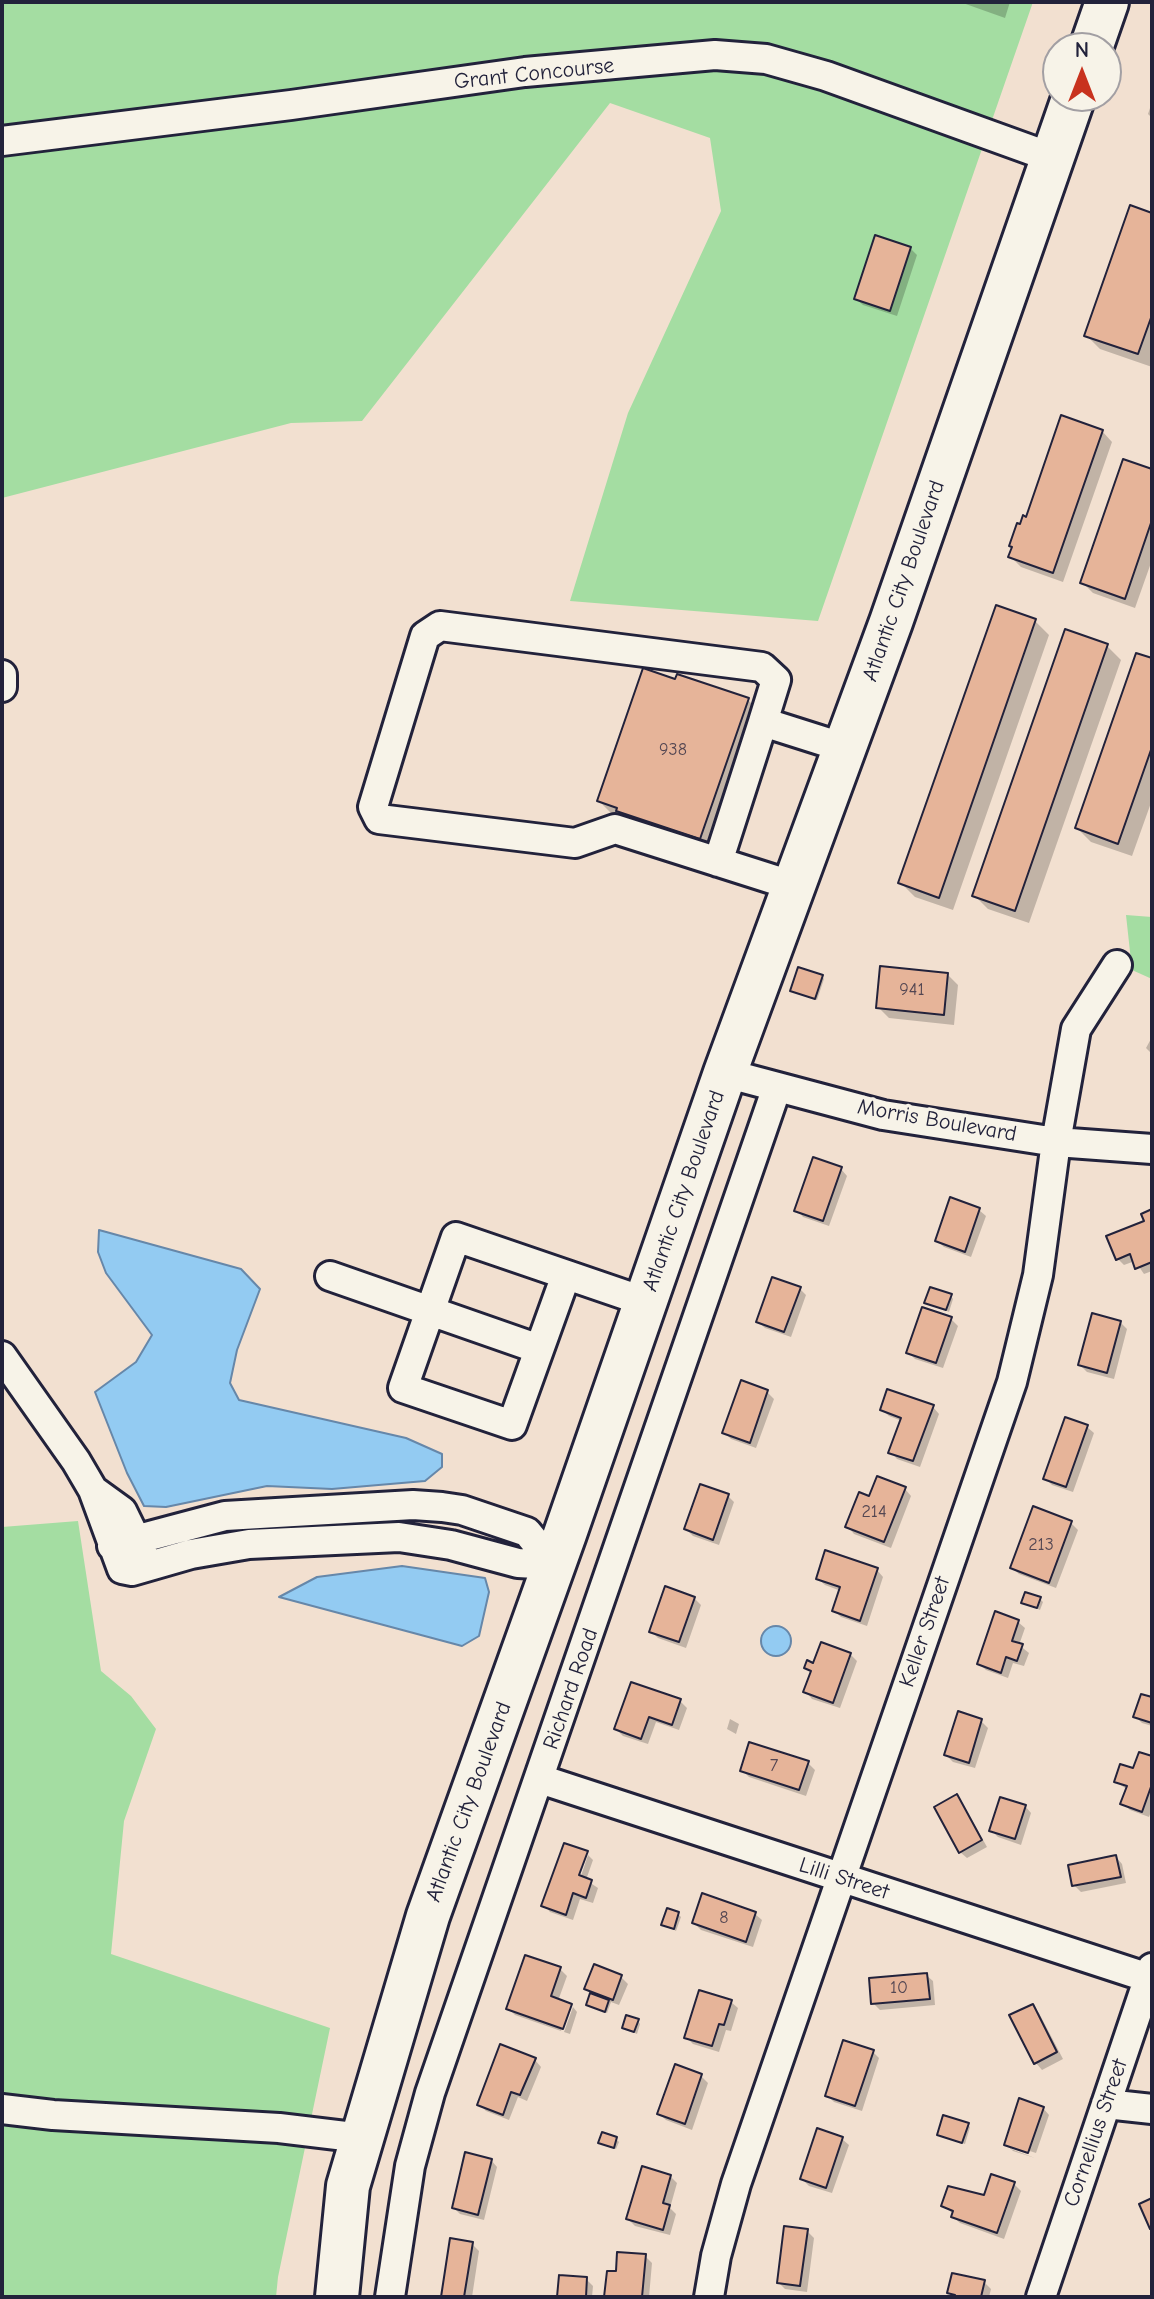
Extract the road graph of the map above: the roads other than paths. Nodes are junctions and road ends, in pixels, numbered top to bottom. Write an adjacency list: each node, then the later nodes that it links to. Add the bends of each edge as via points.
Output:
1 (1107, 2): 2 (highway)
2 (1097, 32)
3 (1069, 112): 5 (highway, Atlantic City Boulevard)
4 (2, 141): 5 (street, Grant Concourse, via 525,72 715,55 766,59 826,76)
5 (1053, 158): 9 (highway, Atlantic City Boulevard)
6 (2, 675): 7 (street)
7 (2, 687)
8 (763, 722): 9 (street); 10 (street); 10 (street, via 776,680 762,667 440,626 425,636 373,807 379,819 575,843 615,829)
9 (845, 748): 11 (highway, Atlantic City Boulevard)
10 (718, 862): 11 (street)
11 (794, 886): 13 (highway, Atlantic City Boulevard)
12 (1117, 965): 15 (street, Keller Street, via 1076,1029)
13 (725, 1073): 14 (street, Morris Boulevard); 19 (highway, Atlantic City Boulevard)
14 (777, 1087): 15 (street, Morris Boulevard, via 883,1115); 25 (street, Richard Road)
15 (1056, 1142): 16 (street, Morris Boulevard); 26 (street, Keller Street, via 1035,1290 1012,1382)
16 (1152, 1149)
17 (566, 1275): 19 (street); 20 (street, via 456,1237); 21 (street)
18 (330, 1276): 20 (street)
19 (646, 1302): 24 (highway, Atlantic City Boulevard)
20 (430, 1312): 21 (street); 21 (street, via 403,1388 512,1425)
21 (539, 1349)
22 (2, 1356): 23 (street, via 93,1490 122,1511)
23 (125, 1542): 24 (street, via 148,1566 249,1544 399,1537 518,1563); 24 (street, via 225,1516 413,1505 462,1510 527,1532)
24 (554, 1565): 31 (highway, Atlantic City Boulevard, via 428,1916)
25 (540, 1779): 26 (street, Lilli Street); 33 (street, Richard Road, via 430,2093 410,2166)
26 (840, 1877): 27 (street, Lilli Street); 34 (street, Keller Street, via 736,2184)
27 (1150, 1973): 28 (street, Cornellius Street)
28 (1106, 2104): 30 (street); 35 (street, Cornellius Street)
29 (2, 2109): 31 (street)
30 (1152, 2109)
31 (362, 2138): 32 (highway, Atlantic City Boulevard, via 348,2186)
32 (337, 2297)
33 (390, 2297)
34 (709, 2297)
35 (1041, 2297)

